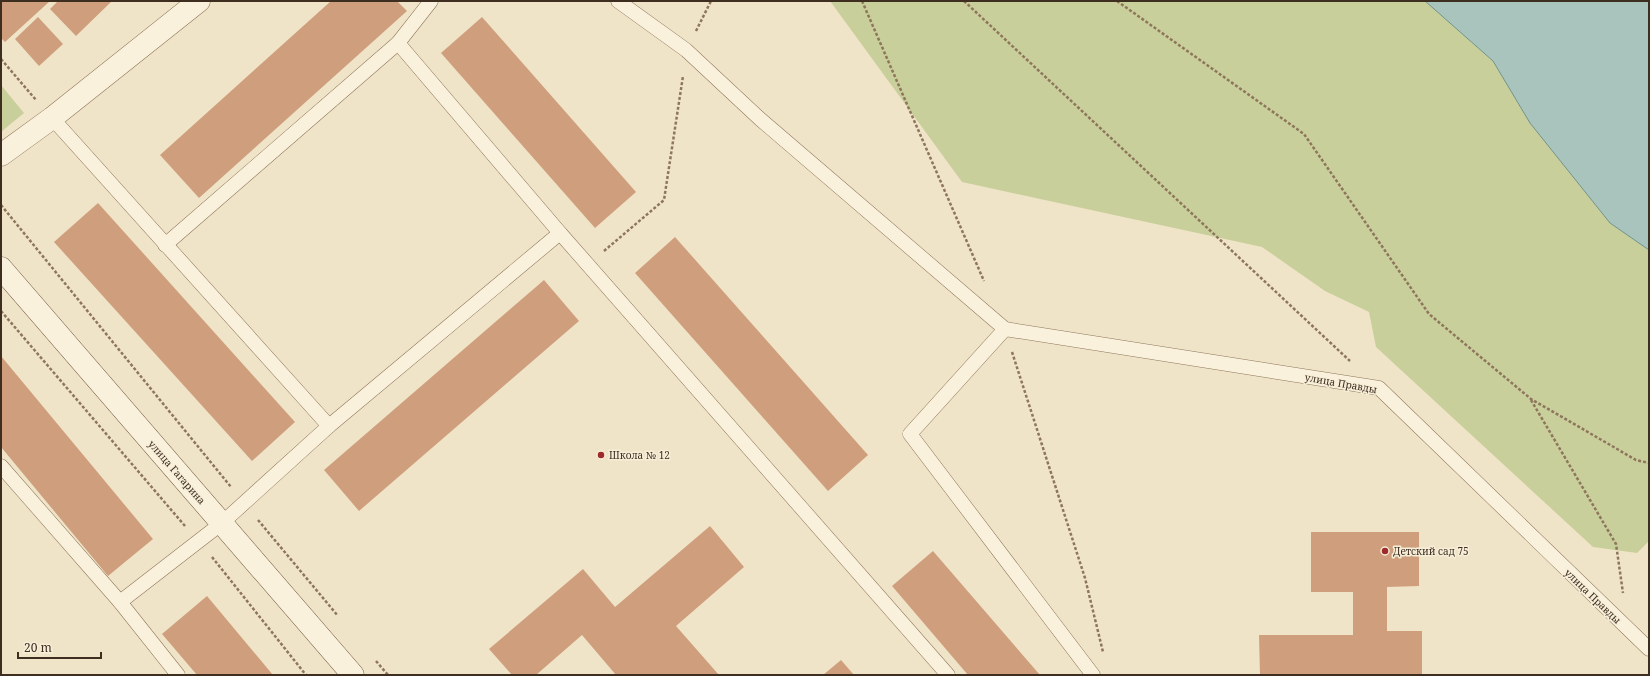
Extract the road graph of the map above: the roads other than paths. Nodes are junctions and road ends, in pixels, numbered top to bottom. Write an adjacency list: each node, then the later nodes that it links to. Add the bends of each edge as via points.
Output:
1 (200, 1): 5 (main road)
2 (431, 1): 4 (lane)
3 (618, 1): 10 (lane, via 686,50 760,119)
4 (398, 43): 7 (lane); 8 (lane)
5 (52, 118): 6 (main road); 8 (lane)
6 (1, 154)
7 (560, 233): 11 (lane); 18 (lane)
8 (165, 245): 11 (lane)
9 (1, 268): 13 (main road, улица Гагарина)
10 (1005, 329): 15 (lane, улица Правды, via 1379,388); 19 (lane, via 910,434)
11 (329, 426): 13 (lane)
12 (1, 466): 14 (lane)
13 (222, 523): 14 (lane); 17 (main road, улица Гагарина)
14 (120, 602): 16 (lane)
15 (1649, 649)
16 (178, 675)
17 (353, 675)
18 (948, 675)
19 (1093, 675)

